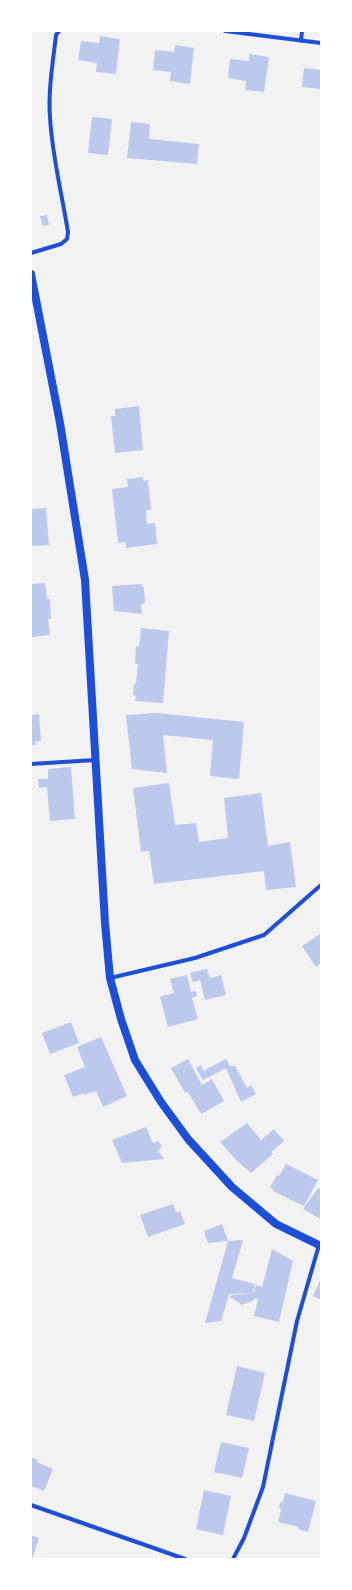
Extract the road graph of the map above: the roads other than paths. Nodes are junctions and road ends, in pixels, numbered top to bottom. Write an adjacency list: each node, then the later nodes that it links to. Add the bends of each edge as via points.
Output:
1 (59, 31): 6 (street, via 56,35 50,89 50,117 68,232 67,239 61,244)
2 (225, 31): 4 (street)
3 (302, 31): 4 (street)
4 (301, 41): 5 (street)
5 (321, 43)
6 (31, 253)
7 (31, 274): 8 (main road, via 60,423 85,580)
8 (95, 760): 9 (street); 11 (main road)
9 (31, 764)
10 (321, 884): 11 (street, via 264,935 194,958)
11 (110, 978): 12 (main road, via 135,1060 188,1139 232,1187 276,1224)
12 (320, 1245): 15 (street, via 297,1321 263,1487 244,1538)
13 (31, 1505): 14 (street)
14 (185, 1559)
15 (233, 1559)

